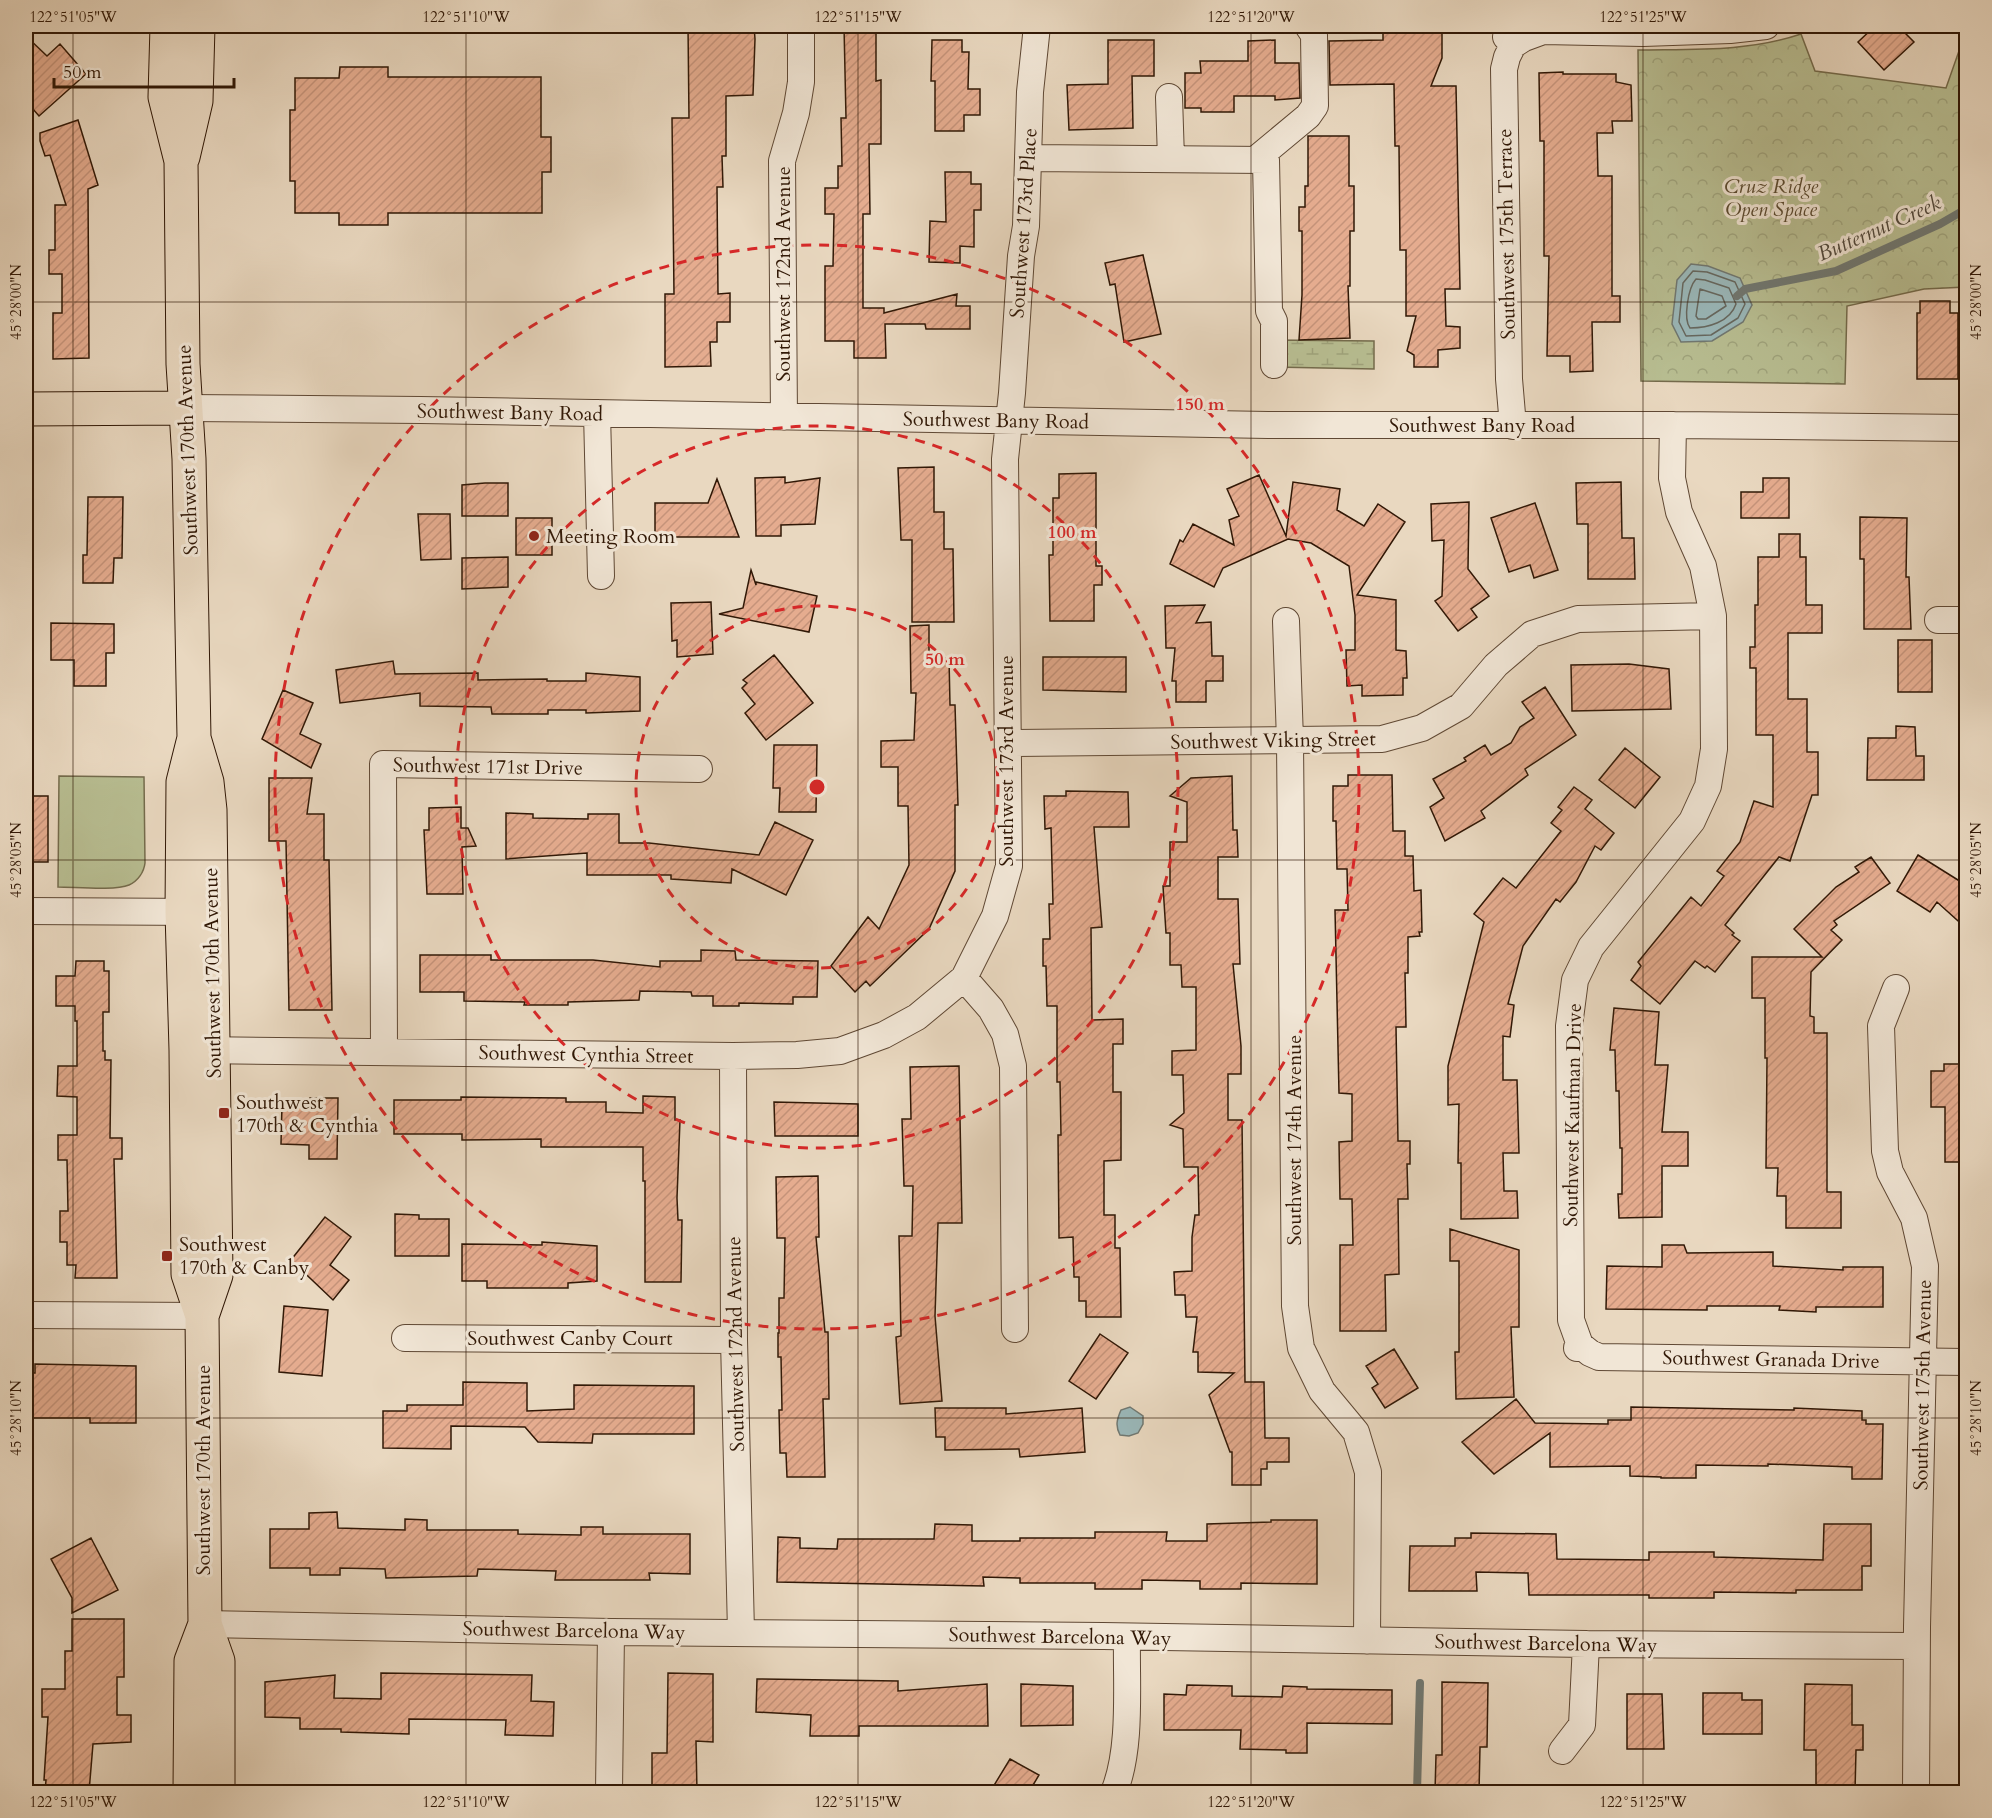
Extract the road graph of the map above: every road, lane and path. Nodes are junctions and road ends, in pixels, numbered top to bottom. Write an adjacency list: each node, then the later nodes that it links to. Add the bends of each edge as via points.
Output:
1 (166, 26): 11 (main road, Southwest 170th Avenue, via 165,97)
2 (198, 26): 11 (main road, Southwest 170th Avenue, via 196,101)
3 (801, 26): 16 (street, Southwest 172nd Avenue, via 801,82 782,161)
4 (1037, 26): 8 (street, Southwest 173rd Place)
5 (1308, 26): 10 (street, via 1314,35 1315,106)
6 (1766, 26): 19 (street, Southwest 175th Terrace, via 1644,33 1543,31 1510,41 1504,69 1508,367)
7 (1169, 97): 9 (street)
8 (1029, 158): 9 (street); 17 (street, Southwest 173rd Place)
9 (1171, 159): 10 (street)
10 (1255, 160): 12 (street, via 1266,160)
11 (182, 161): 13 (main road, Southwest 170th Avenue)
12 (1274, 365)
13 (185, 408): 14 (main road, Southwest Bany Road); 15 (street, Southwest Bany Road); 30 (main road, Southwest 170th Avenue, via 194,738 183,782)
14 (26, 409)
15 (597, 413): 16 (street, Southwest Bany Road); 21 (street)
16 (784, 417): 17 (street, Southwest Bany Road)
17 (1008, 421): 19 (street, Southwest Bany Road); 27 (street, Southwest 173rd Avenue)
18 (1673, 425): 19 (street, Southwest Bany Road); 20 (street, Southwest Bany Road); 22 (street, Southwest Kaufman Drive, via 1672,478 1679,512 1702,566)
19 (1513, 426)
20 (1966, 428)
21 (601, 576)
22 (1713, 616): 26 (street, Southwest Viking Street, via 1578,619 1532,634 1496,665 1461,706 1422,728 1382,739); 41 (street, Southwest Kaufman Drive, via 1714,749 1708,786 1692,821 1591,947 1575,980 1569,1026 1570,1320)
23 (1938, 620): 24 (street)
24 (1966, 620)
25 (1286, 621): 26 (street, Southwest 174th Avenue)
26 (1290, 741): 27 (street, Southwest Viking Street); 48 (street, Southwest 174th Avenue, via 1295,1306 1301,1348 1322,1390 1356,1432 1368,1472)
27 (1008, 743): 31 (street, Southwest 173rd Avenue, via 1009,866 995,916)
28 (699, 769): 34 (street, Southwest 171st Drive, via 383,764)
29 (26, 910): 30 (street)
30 (196, 912): 33 (main road, Southwest 170th Avenue)
31 (964, 978): 35 (street, Southwest Cynthia Street, via 909,1021 885,1035 840,1051); 38 (street, via 991,1009 1005,1034 1013,1066)
32 (1896, 988): 42 (street, Southwest 175th Avenue, via 1881,1026 1885,1151 1890,1172 1914,1218 1925,1266)
33 (200, 1050): 34 (street, Southwest Cynthia Street); 37 (main road, Southwest 170th Avenue, via 188,1274)
34 (384, 1051): 35 (street, Southwest Cynthia Street)
35 (733, 1056): 40 (street, Southwest 172nd Avenue)
36 (26, 1316): 37 (street)
37 (202, 1316): 44 (main road, Southwest 170th Avenue)
38 (1015, 1329)
39 (405, 1338): 40 (street, Southwest Canby Court)
40 (734, 1340): 46 (street, Southwest 172nd Avenue)
41 (1578, 1347): 42 (street, Southwest Granada Drive, via 1599,1357)
42 (1923, 1362): 43 (street, Southwest Granada Drive); 50 (street, Southwest 175th Avenue)
43 (1966, 1362)
44 (205, 1624): 45 (street, Southwest Barcelona Way); 52 (main road, Southwest 170th Avenue, via 190,1661); 53 (main road, Southwest 170th Avenue, via 218,1661)
45 (611, 1632): 46 (street, Southwest Barcelona Way); 54 (street)
46 (741, 1632): 47 (street, Southwest Barcelona Way)
47 (1127, 1637): 48 (street, Southwest Barcelona Way); 55 (street, via 1126,1743)
48 (1367, 1641): 49 (street, Southwest Barcelona Way)
49 (1586, 1644): 50 (street, Southwest Barcelona Way); 51 (street, via 1582,1725)
50 (1916, 1646): 56 (street, Southwest 175th Avenue)
51 (1562, 1751)
52 (189, 1792)
53 (218, 1792)
54 (609, 1792)
55 (1114, 1792)
56 (1916, 1792)

